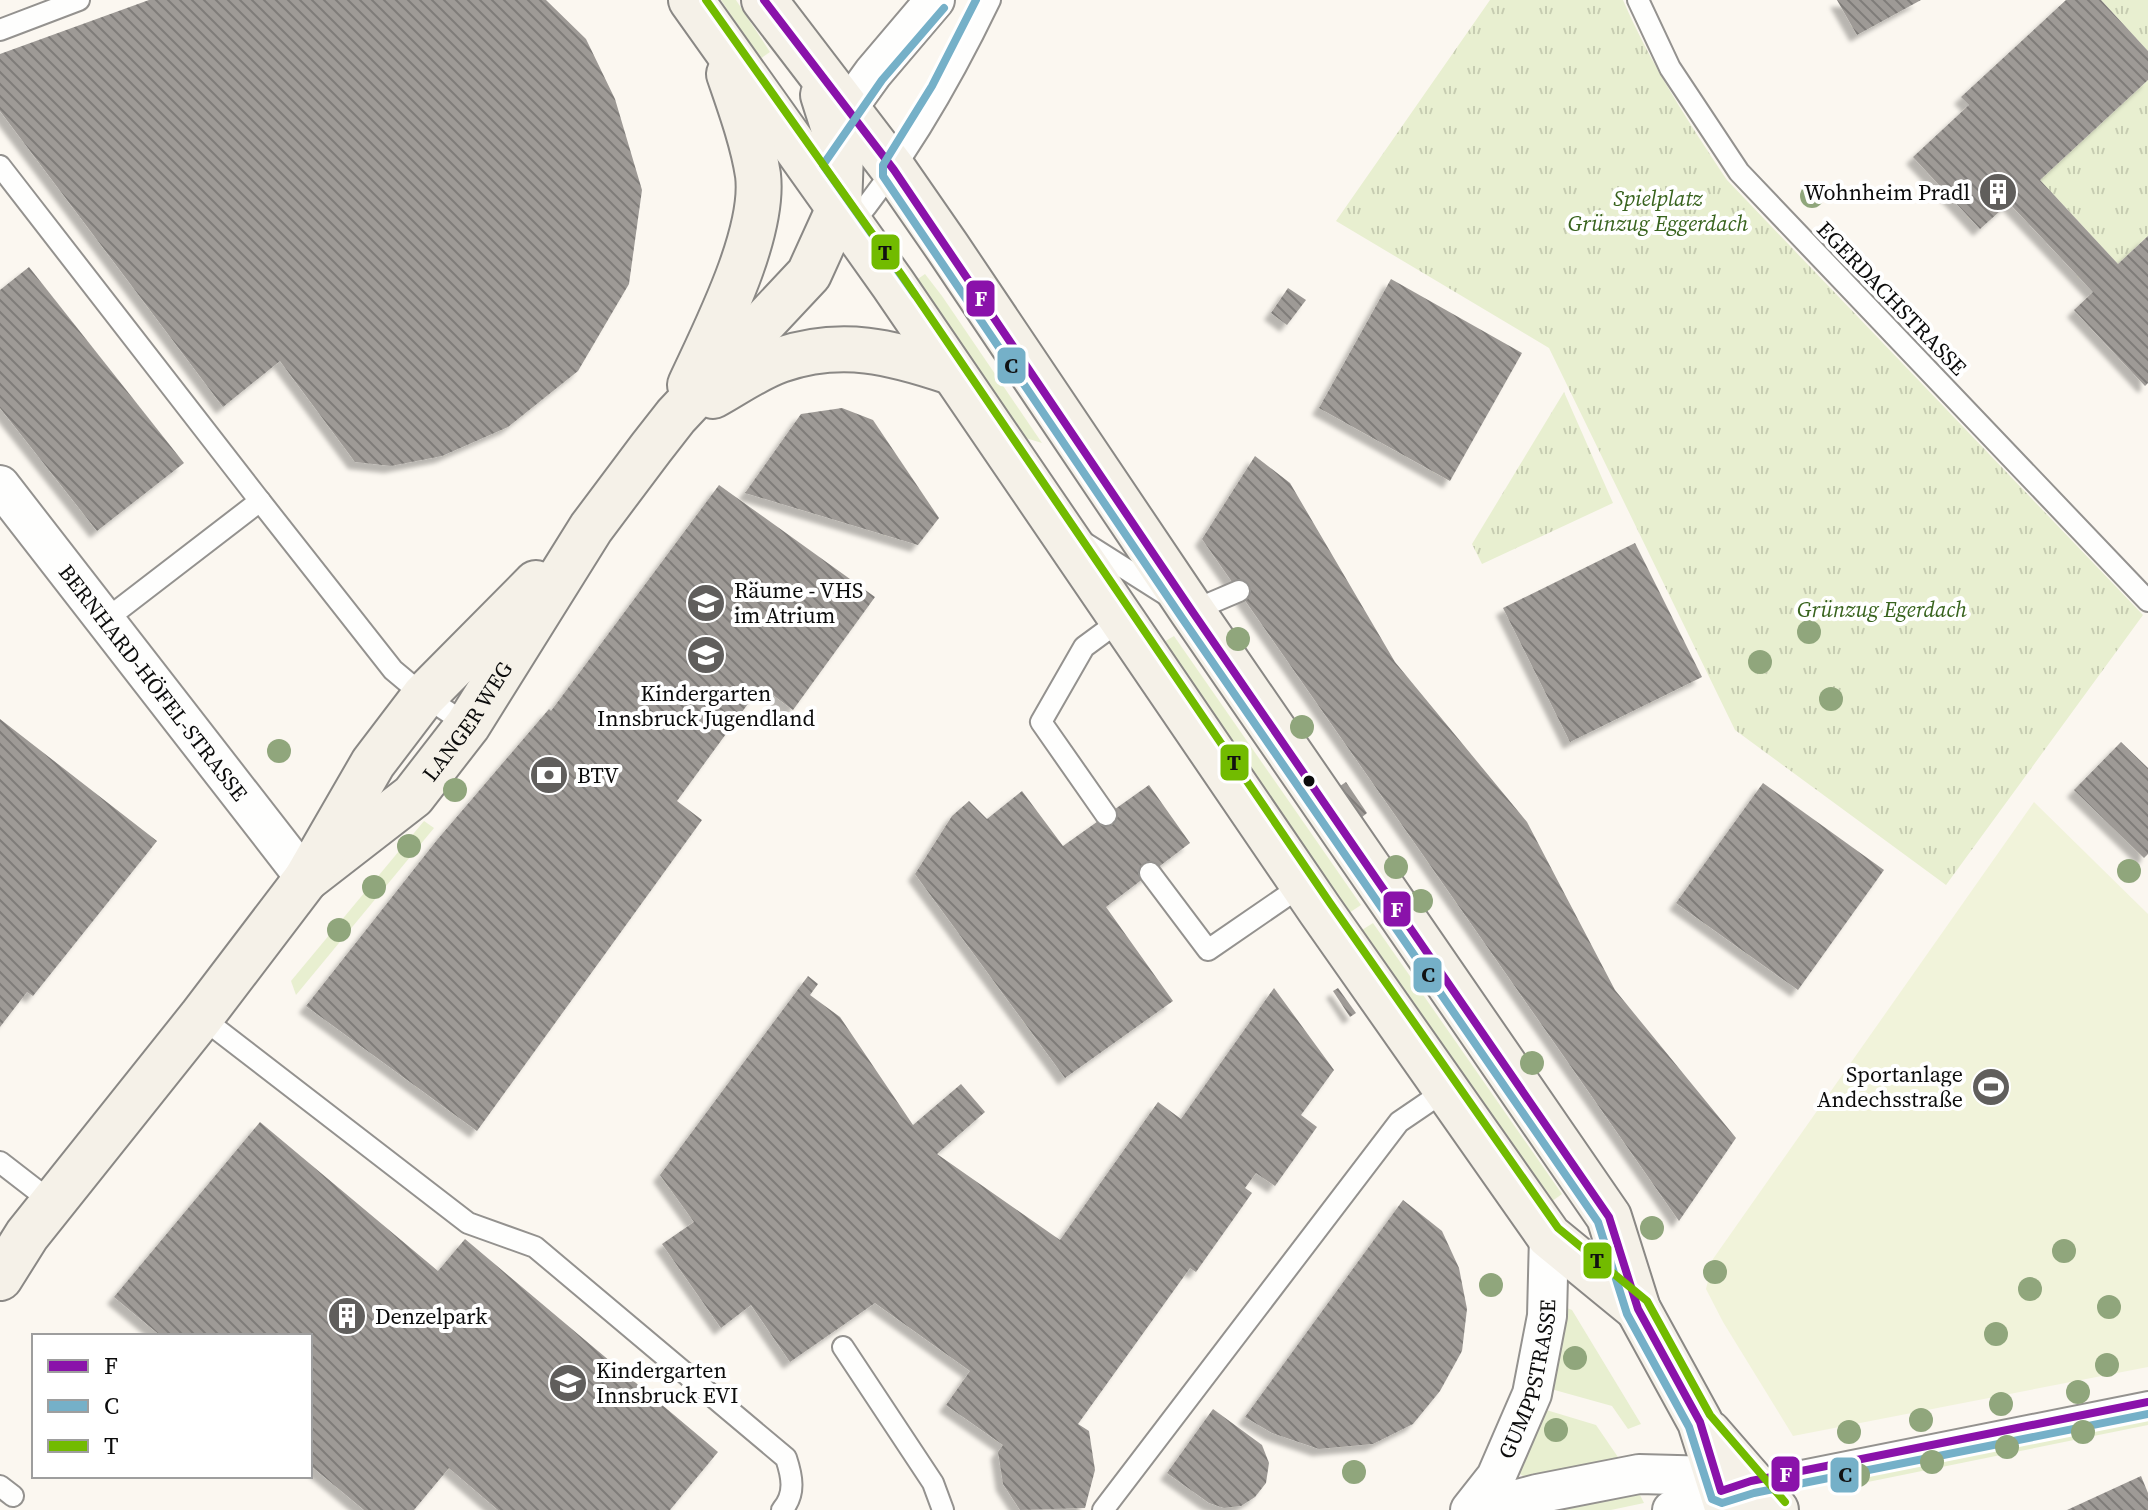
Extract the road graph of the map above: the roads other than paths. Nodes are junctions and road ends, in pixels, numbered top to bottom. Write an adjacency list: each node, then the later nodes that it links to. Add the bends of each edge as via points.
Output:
1 (79, 0): 7 (lane)
2 (935, 0): 8 (street, LANGER WEG)
3 (990, 0): 11 (lane, LANGER WEG)
4 (1638, 0): 21 (lane, EGERDACHSTRASSE, via 1670,68 1739,172)
5 (769, 6): 8 (street, LANGER WEG)
6 (702, 17): 9 (street); 13 (street, LANGER WEG, via 739,103 758,177)
7 (0, 30)
8 (840, 119): 9 (street, LANGER WEG); 11 (street); 12 (street, LANGER WEG)
9 (808, 165): 12 (street); 13 (street, LANGER WEG)
10 (0, 166): 17 (lane)
11 (894, 170): 12 (lane, LANGER WEG); 22 (street)
12 (845, 217): 14 (street); 15 (street, LANGER WEG, via 809,274)
13 (753, 234): 15 (street, LANGER WEG)
14 (951, 372): 15 (street, via 904,356 826,349 778,361); 18 (street)
15 (676, 416): 19 (street, LANGER WEG)
16 (0, 485): 24 (street, BERNHARD-HÖFEL-STRASSE)
17 (260, 501): 24 (lane); 25 (lane, via 393,670)
18 (1058, 527): 22 (lane); 23 (street)
19 (591, 528): 25 (street, LANGER WEG); 26 (street, LANGER WEG)
20 (1239, 591): 22 (lane)
21 (2148, 601)
22 (1192, 611): 37 (street, via 1609,1217)
23 (1122, 619): 27 (lane, via 1084,647 1041,722); 30 (street)
24 (104, 621): 29 (street, BERNHARD-HÖFEL-STRASSE)
25 (424, 696): 26 (lane); 29 (street, LANGER WEG, via 373,763)
26 (468, 725): 29 (street, LANGER WEG, via 413,796)
27 (1106, 815)
28 (1150, 873): 30 (lane, via 1208,950)
29 (306, 879): 31 (street, LANGER WEG)
30 (1304, 884): 32 (street)
31 (201, 1017): 34 (street, LANGER WEG); 41 (lane, via 468,1223 535,1247 786,1458 793,1480)
32 (1446, 1090): 35 (street); 43 (lane, via 1399,1122)
33 (0, 1162): 34 (lane)
34 (27, 1233): 36 (street, LANGER WEG)
35 (1549, 1236): 37 (street); 44 (street, GUMPPSTRASSE, via 1547,1316 1532,1394 1496,1477)
36 (0, 1278)
37 (1638, 1309): 40 (street)
38 (843, 1347): 42 (lane, via 933,1483)
39 (2148, 1402): 40 (lane, GUMPPSTRASSE)
40 (1738, 1493): 44 (street, GUMPPSTRASSE, via 1639,1474); 45 (street, GUMPPSTRASSE)
41 (782, 1510)
42 (943, 1510)
43 (1103, 1510)
44 (1472, 1510)
45 (1672, 1510)

